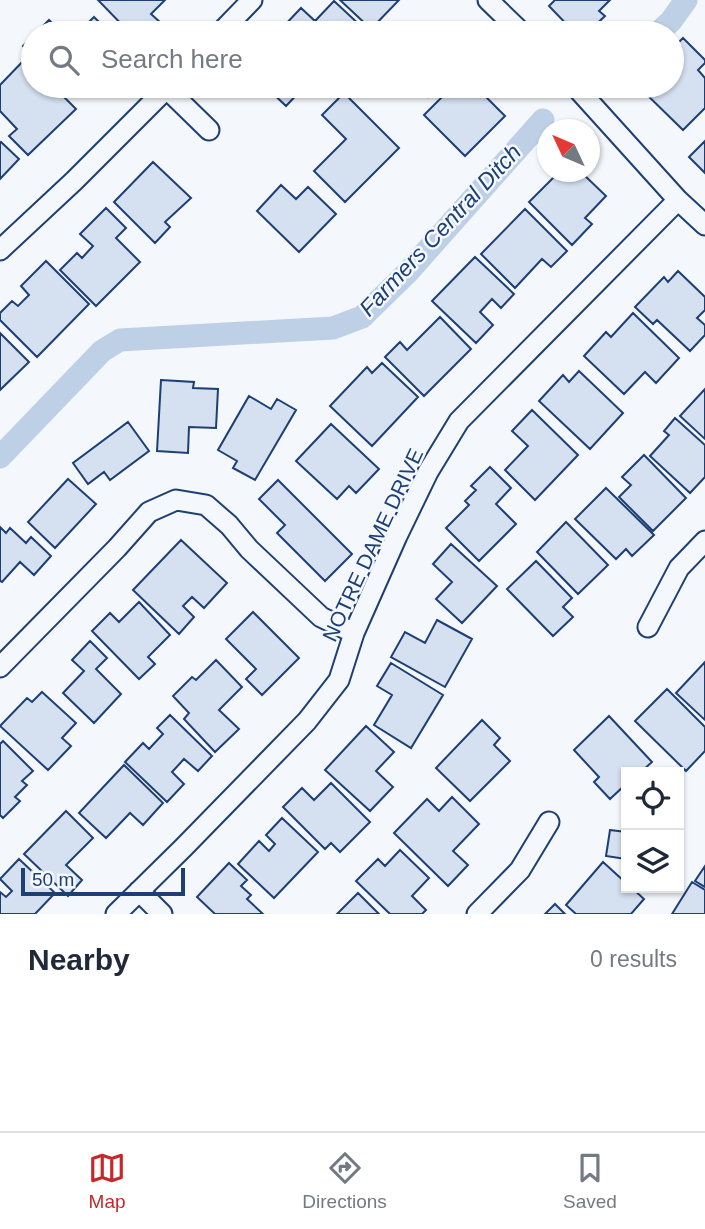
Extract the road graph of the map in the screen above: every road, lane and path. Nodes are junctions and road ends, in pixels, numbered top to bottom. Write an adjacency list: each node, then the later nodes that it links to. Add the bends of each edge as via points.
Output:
1 (252, 0): 3 (street)
2 (488, 0): 4 (street)
3 (232, 21)
4 (510, 21)
5 (157, 98): 11 (street)
6 (178, 98): 8 (street)
7 (586, 98): 9 (street)
8 (209, 130)
9 (678, 200): 10 (street); 14 (street, NOTRE DAME DRIVE, via 459,421 428,472)
10 (705, 225)
11 (0, 250)
12 (705, 541): 13 (street, via 679,568)
13 (648, 627)
14 (354, 633): 15 (street, via 321,617 206,505 176,499 149,512); 17 (street, NOTRE DAME DRIVE, via 339,680 307,721)
15 (0, 667)
16 (549, 822): 20 (street, via 520,870)
17 (139, 891): 18 (street, NOTRE DAME DRIVE); 19 (street)
18 (116, 914)
19 (162, 914)
20 (477, 914)

